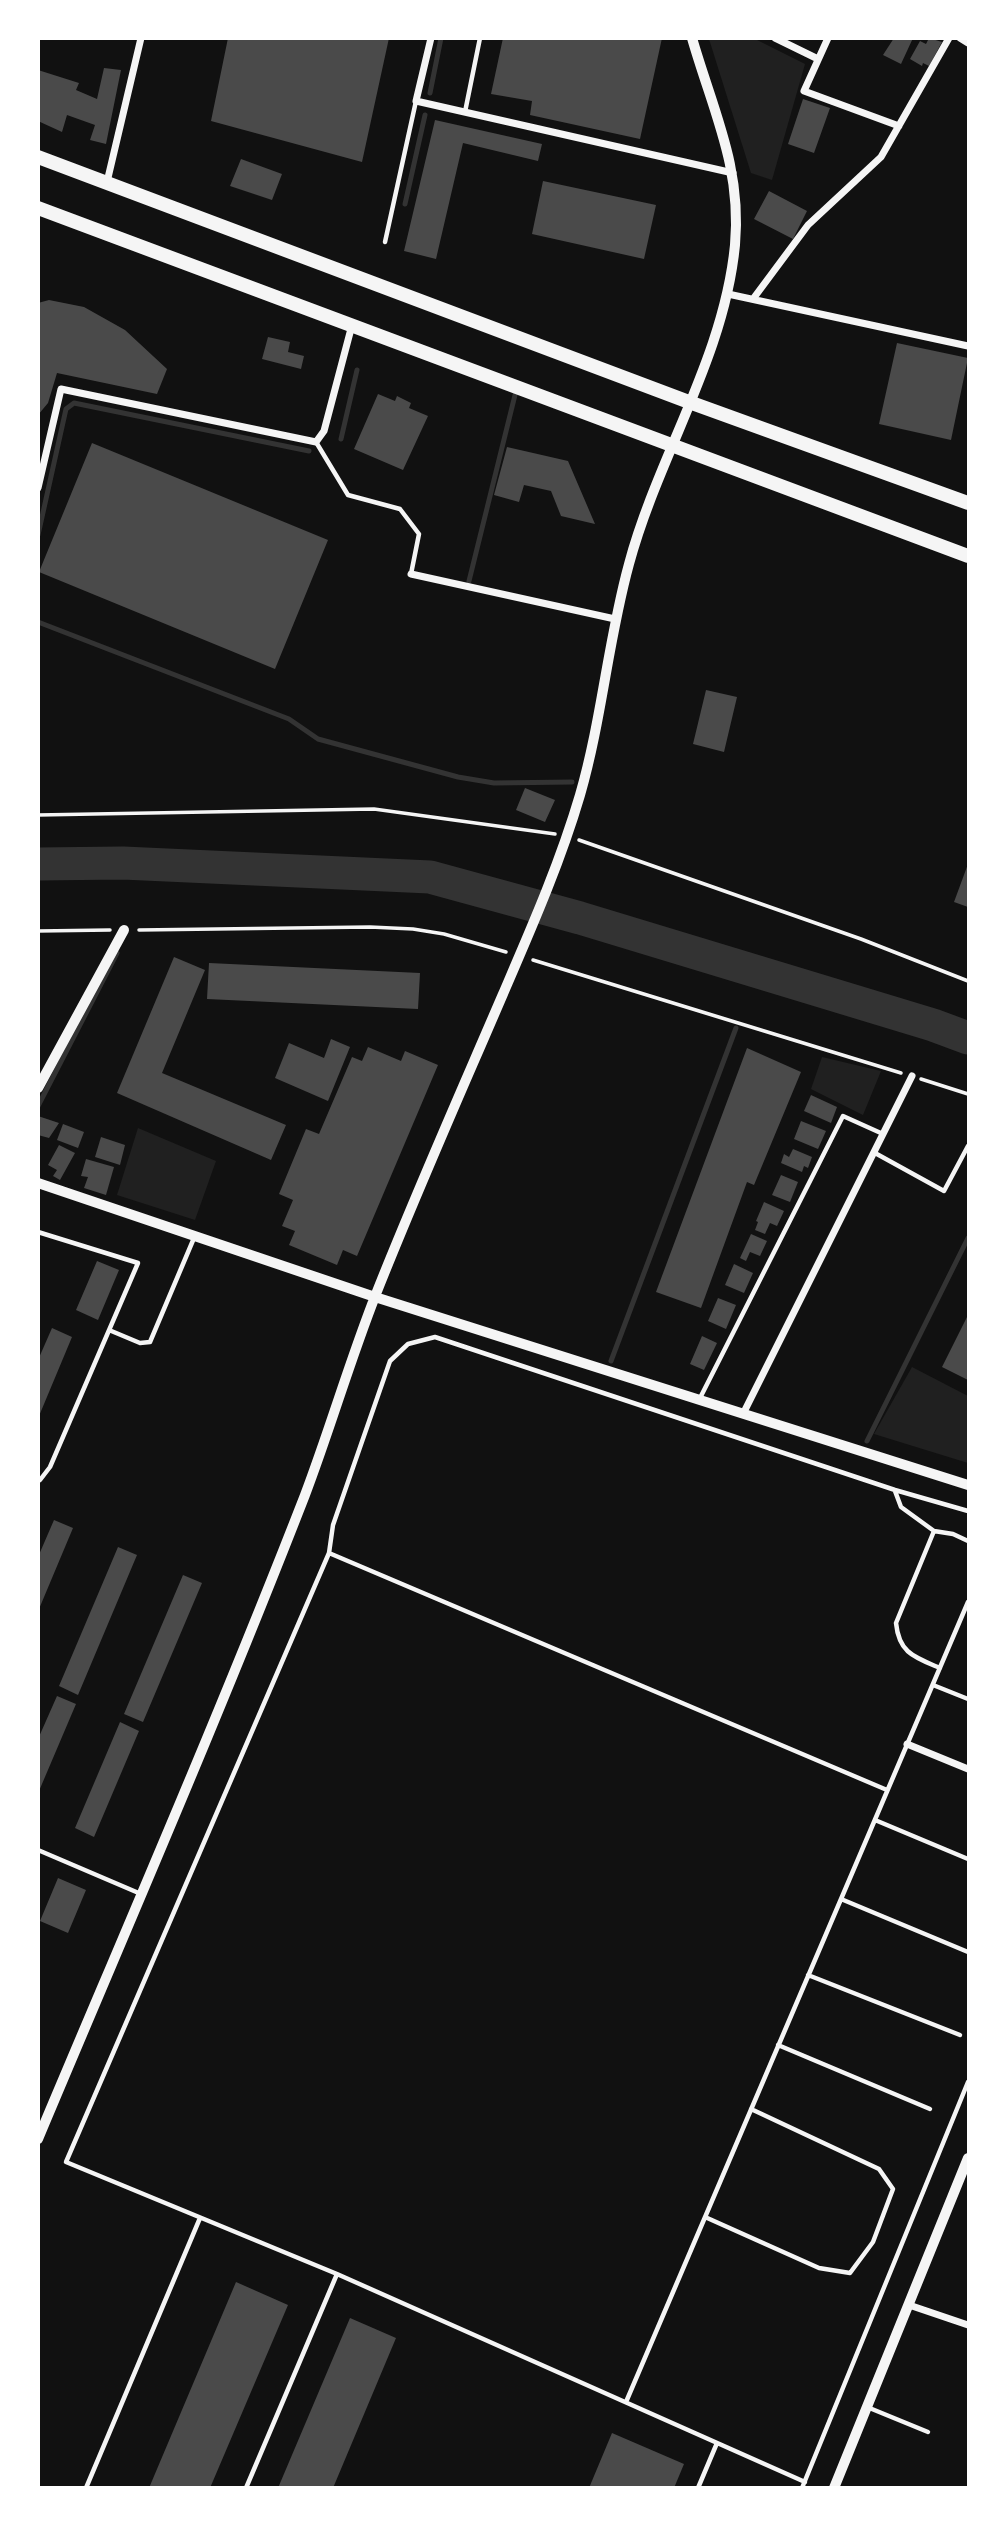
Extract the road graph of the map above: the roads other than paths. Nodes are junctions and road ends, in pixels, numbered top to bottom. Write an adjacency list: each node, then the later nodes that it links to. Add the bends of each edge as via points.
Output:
1 (141, 38): 16 (street)
2 (431, 38): 11 (street)
3 (480, 38): 12 (lane)
4 (692, 38): 15 (street)
5 (775, 38): 10 (street)
6 (828, 38): 10 (street)
7 (950, 38): 13 (street)
8 (960, 38): 9 (street)
9 (968, 43)
10 (818, 59): 13 (street, via 804,91)
11 (416, 101): 12 (street); 18 (lane)
12 (465, 112): 15 (street)
13 (899, 126): 20 (street, via 881,157 808,225)
14 (38, 156): 16 (highway)
15 (734, 173): 19 (street, via 735,243)
16 (107, 182): 23 (highway)
17 (38, 208): 21 (highway)
18 (385, 242)
19 (728, 294): 20 (street); 23 (street)
20 (753, 299): 22 (street)
21 (352, 325): 24 (street, via 324,431); 25 (highway)
22 (968, 346)
23 (689, 402): 25 (street); 27 (highway)
24 (316, 442): 26 (street, via 61,389); 29 (lane, via 348,495 400,509 419,534)
25 (672, 444): 28 (highway); 30 (street, via 631,558)
26 (38, 488)
27 (968, 503)
28 (968, 556)
29 (411, 574): 30 (street)
30 (615, 619): 40 (street, via 592,750 565,840)
31 (124, 930): 33 (street)
32 (912, 1076): 34 (street)
33 (38, 1088)
34 (884, 1134): 36 (street); 42 (lane, via 843,1116)
35 (968, 1146): 36 (lane, via 944,1191)
36 (875, 1153): 43 (street)
37 (38, 1184): 39 (street)
38 (38, 1232): 41 (lane, via 138,1263)
39 (194, 1237): 40 (street); 41 (lane, via 150,1342 140,1343)
40 (375, 1297): 42 (street); 61 (street, via 303,1499)
41 (109, 1331): 44 (lane, via 50,1467)
42 (699, 1400): 43 (street)
43 (743, 1414): 45 (street)
44 (39, 1481)
45 (968, 1485)
46 (895, 1490): 47 (lane); 48 (lane, via 901,1507); 50 (lane, via 435,1337 408,1344 390,1361 333,1525)
47 (968, 1511)
48 (934, 1531): 49 (lane); 52 (lane, via 896,1623 902,1647)
49 (968, 1541)
50 (329, 1553): 57 (lane); 73 (lane, via 66,2162)
51 (968, 1602): 52 (lane)
52 (940, 1668): 53 (lane)
53 (933, 1685): 54 (lane); 55 (lane)
54 (968, 1699)
55 (907, 1744): 56 (street); 57 (lane)
56 (968, 1769)
57 (887, 1790): 58 (lane)
58 (875, 1820): 60 (lane); 62 (lane)
59 (38, 1850): 61 (lane)
60 (968, 1859)
61 (141, 1894): 70 (street)
62 (841, 1899): 63 (lane); 64 (lane)
63 (968, 1952)
64 (808, 1975): 65 (lane); 66 (lane)
65 (960, 2035)
66 (778, 2045): 68 (lane); 69 (lane)
67 (968, 2082): 81 (lane)
68 (751, 2109): 72 (lane); 72 (lane, via 879,2169 893,2189 873,2242 850,2273 819,2268)
69 (930, 2109)
70 (38, 2138)
71 (968, 2158): 75 (street)
72 (705, 2217): 77 (lane)
73 (200, 2218): 74 (lane); 82 (lane)
74 (337, 2274): 77 (lane); 83 (lane)
75 (909, 2305): 76 (street); 78 (street)
76 (968, 2325)
77 (626, 2402): 80 (lane)
78 (867, 2407): 79 (lane); 85 (street)
79 (928, 2432)
80 (717, 2443): 81 (lane); 84 (lane)
81 (804, 2485)
82 (86, 2487)
83 (246, 2487)
84 (698, 2487)
85 (834, 2487)

